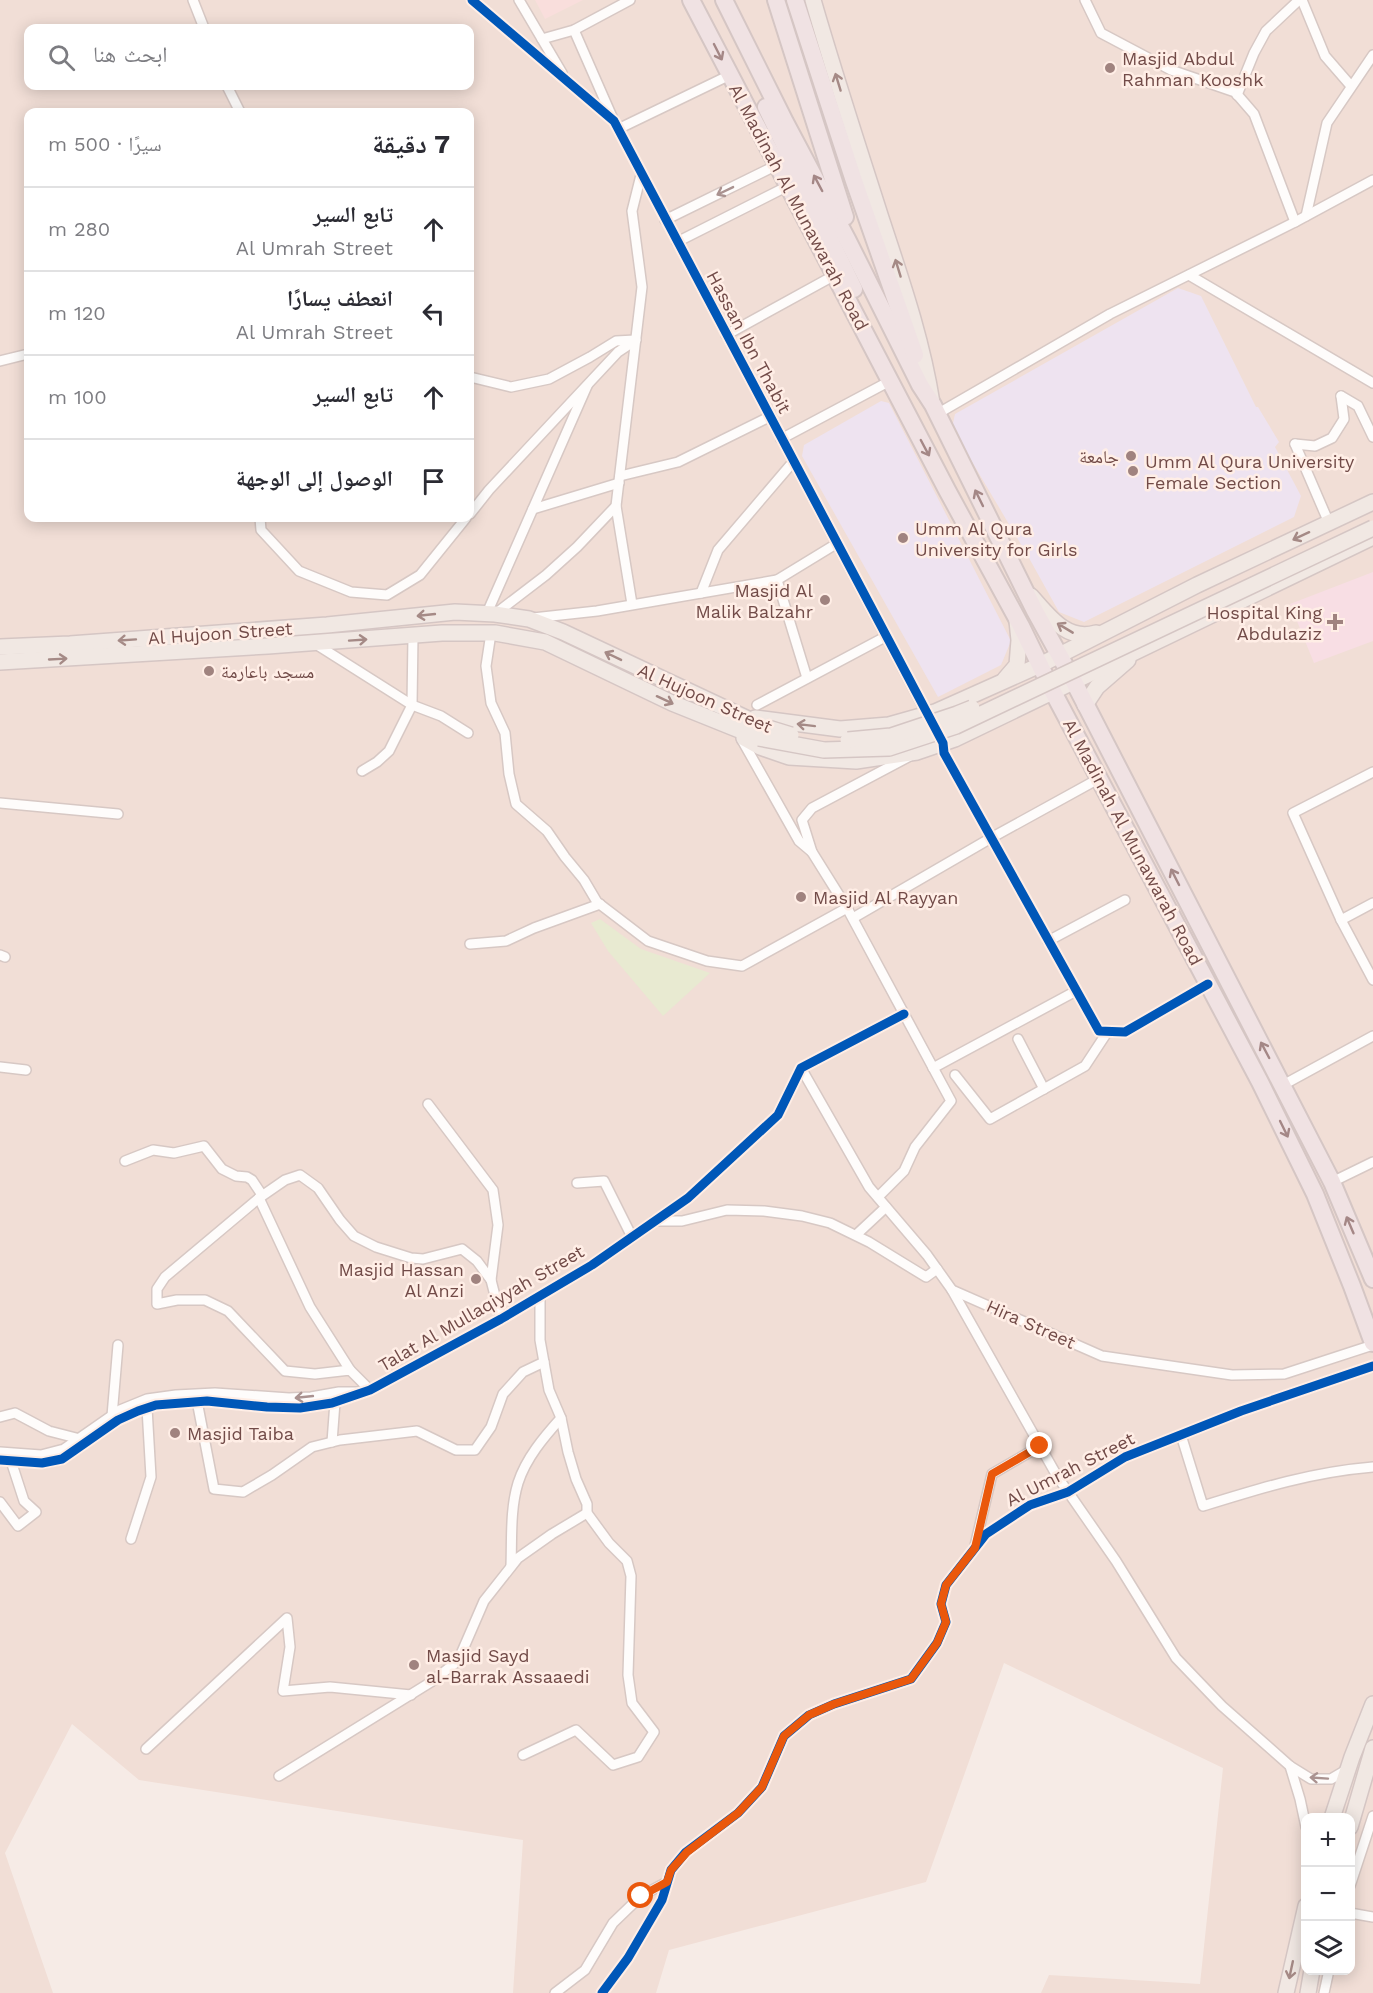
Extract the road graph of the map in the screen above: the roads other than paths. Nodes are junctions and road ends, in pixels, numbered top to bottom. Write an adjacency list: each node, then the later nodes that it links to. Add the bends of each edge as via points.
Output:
1 (194, 0): 13 (street)
2 (472, 0): 18 (street, Hassan Ibn Thabit)
3 (519, 0): 15 (street)
4 (630, 0): 14 (street)
5 (691, 0): 17 (highway, Al Madinah Al Munawarah Road, one-way to 17)
6 (717, 0): 44 (highway, Al Madinah Al Munawarah Road, via 903,387)
7 (724, 0): 42 (highway, one-way to 7)
8 (776, 0): 42 (highway, via 856,252 906,374)
9 (795, 0): 42 (highway, via 919,367)
10 (813, 0): 43 (main road, one-way to 10, via 899,270)
11 (1085, 0): 21 (street, via 1101,33 1171,70)
12 (1300, 0): 19 (street, via 1325,56); 21 (street, via 1266,31)
13 (203, 24)
14 (573, 30): 15 (street); 23 (street)
15 (542, 39): 18 (street)
16 (1373, 55): 19 (street)
17 (730, 75): 23 (street); 24 (highway, Al Madinah Al Munawarah Road)
18 (567, 81): 23 (street, Hassan Ibn Thabit)
19 (1350, 86): 28 (street, via 1327,123)
20 (229, 90): 22 (street)
21 (1237, 95): 30 (street, via 1254,114)
22 (238, 108)
23 (616, 125): 25 (street, Hassan Ibn Thabit)
24 (777, 165): 27 (highway, Al Madinah Al Munawarah Road); 29 (street, one-way to 29)
25 (641, 175): 29 (street, Hassan Ibn Thabit); 35 (street, via 632,211 642,287)
26 (1373, 180): 28 (street)
27 (788, 186): 31 (street); 32 (highway, Al Madinah Al Munawarah Road)
28 (1305, 216): 30 (street)
29 (665, 220): 31 (street, Hassan Ibn Thabit)
30 (1295, 222): 33 (street)
31 (677, 242): 34 (street, Hassan Ibn Thabit)
32 (835, 275): 34 (street); 39 (highway, Al Madinah Al Munawarah Road)
33 (1189, 275): 40 (street); 43 (street)
34 (726, 335): 45 (street, Hassan Ibn Thabit)
35 (636, 340): 38 (street, via 616,340 549,379 511,387); 41 (street, via 618,352); 49 (street)
36 (24, 355): 37 (street)
37 (0, 361)
38 (474, 378)
39 (890, 381): 44 (highway, Al Madinah Al Munawarah Road); 47 (street)
40 (1373, 383)
41 (587, 386): 52 (street); 53 (street)
42 (920, 386): 43 (highway, Al Madinah Al Munawarah Road)
43 (935, 410): 62 (highway, Al Madinah Al Munawarah Road, one-way to 43)
44 (907, 414): 66 (highway, Al Madinah Al Munawarah Road, one-way to 66)
45 (769, 417): 47 (street, Hassan Ibn Thabit); 49 (street, via 678,462)
46 (1373, 437): 57 (street, via 1358,406 1341,396 1344,419 1332,438 1315,446 1295,444)
47 (781, 439): 48 (street, Hassan Ibn Thabit)
48 (794, 462): 60 (street, Hassan Ibn Thabit); 63 (street, via 718,550)
49 (619, 479): 51 (street); 53 (street)
50 (1373, 502): 57 (main road)
51 (616, 506): 64 (street); 65 (street, via 546,575)
52 (474, 509)
53 (533, 509): 65 (street)
54 (1373, 518): 89 (main road, Al Hujoon Street, bridge, via 957,714 891,736 838,741)
55 (260, 522): 56 (street, via 261,530 299,571 351,592 387,595 420,575)
56 (463, 522)
57 (1329, 523): 68 (main road, one-way to 68)
58 (1373, 528): 89 (main road, Al Hujoon Street, bridge, via 956,726 889,748 824,750)
59 (1373, 537): 74 (main road)
60 (836, 544): 61 (street); 71 (street, Hassan Ibn Thabit)
61 (777, 580): 63 (street); 78 (street)
62 (1024, 588): 68 (main road, one-way to 62, via 1085,636 1065,631); 75 (highway, Al Madinah Al Munawarah Road)
63 (700, 593): 64 (street)
64 (632, 604): 67 (street)
65 (491, 614): 67 (main road, Al Hujoon Street); 73 (main road, Al Hujoon Street, one-way to 73, via 455,612 327,625)
66 (1016, 615): 77 (highway, Al Madinah Al Munawarah Road); 80 (main road, via 1017,664)
67 (529, 619): 86 (main road, Al Hujoon Street, one-way to 67)
68 (1119, 625): 75 (main road)
69 (491, 633): 70 (main road, Al Hujoon Street); 87 (main road, Al Hujoon Street, one-way to 87, via 545,642); 102 (street, via 486,666 490,703 506,733 516,804 547,831)
70 (413, 636): 72 (main road, Al Hujoon Street, one-way to 70); 82 (street)
71 (885, 637): 78 (street); 85 (street, Hassan Ibn Thabit)
72 (314, 643): 76 (main road, Al Hujoon Street, one-way to 72); 82 (street)
73 (0, 647)
74 (1143, 647): 79 (main road); 84 (main road, via 1097,687)
75 (1059, 655): 77 (main road); 79 (highway, Al Madinah Al Munawarah Road)
76 (0, 662)
77 (1040, 665): 80 (main road); 81 (highway, Al Madinah Al Munawarah Road)
78 (807, 678): 83 (street)
79 (1073, 680): 81 (main road); 84 (highway, Al Madinah Al Munawarah Road)
80 (1003, 682): 85 (main road)
81 (1052, 690): 91 (main road); 95 (highway, Al Madinah Al Munawarah Road)
82 (412, 705): 88 (street, via 441,716); 93 (street, via 390,751)
83 (757, 705)
84 (1085, 705): 120 (highway, Al Madinah Al Munawarah Road, one-way to 84)
85 (927, 714): 86 (main road, one-way to 86, via 889,725 840,729); 91 (street, Hassan Ibn Thabit)
86 (742, 717): 89 (main road, Al Hujoon Street)
87 (710, 718): 89 (main road, Al Hujoon Street); 90 (main road)
88 (468, 733)
89 (762, 733)
90 (740, 736): 92 (main road, via 789,757 856,760); 99 (street, via 799,841)
91 (943, 743): 92 (main road); 98 (street, Hassan Ibn Thabit, via 944,753)
92 (918, 752): 99 (street, via 812,808 802,820)
93 (362, 771)
94 (1373, 772): 105 (street, via 1293,813)
95 (1100, 778): 98 (street); 109 (highway, Al Madinah Al Munawarah Road)
96 (0, 803): 97 (street)
97 (118, 814)
98 (991, 838): 104 (street); 106 (street, Hassan Ibn Thabit)
99 (812, 852): 103 (street)
100 (1125, 900): 106 (street)
101 (1373, 903): 105 (street)
102 (600, 904): 103 (street, via 648,941 708,961 742,966); 107 (street, via 506,941)
103 (847, 908): 104 (street)
104 (853, 918): 111 (street)
105 (1341, 920): 108 (street)
106 (1048, 941): 110 (street, Hassan Ibn Thabit)
107 (470, 944)
108 (1373, 980)
109 (1208, 984): 112 (street, via 1125,1032); 139 (highway, Al Madinah Al Munawarah Road, one-way to 139, via 1311,1186)
110 (1076, 991): 112 (street, Hassan Ibn Thabit, via 1099,1031); 117 (street)
111 (904, 1014): 116 (street); 117 (street)
112 (1108, 1031): 121 (street, via 1085,1066)
113 (1373, 1036): 120 (street)
114 (1018, 1039): 121 (street)
115 (0, 1067): 118 (street)
116 (801, 1068): 128 (street); 130 (street, Talat Al Mullaqiyyah Street, via 778,1115 688,1198)
117 (933, 1068): 128 (street, via 951,1101 915,1147 904,1171)
118 (26, 1070)
119 (955, 1075): 121 (street, via 990,1119)
120 (1283, 1085): 125 (highway, Al Madinah Al Munawarah Road)
121 (1044, 1089)
122 (428, 1104): 135 (street, via 493,1190 498,1225)
123 (125, 1161): 127 (street, via 153,1150 174,1154 204,1146 222,1168 236,1176 249,1177)
124 (1373, 1162): 125 (street)
125 (1332, 1182): 134 (highway, Al Madinah Al Munawarah Road, one-way to 125)
126 (577, 1183): 132 (street, via 604,1181)
127 (260, 1197): 135 (street, via 300,1174 318,1188 354,1236 411,1258 423,1259 462,1249); 143 (street, via 310,1307); 143 (street, via 165,1277 157,1289 157,1304 205,1300 228,1311 285,1371 315,1374)
128 (878, 1197): 129 (street)
129 (886, 1207): 131 (street); 133 (street)
130 (654, 1221): 131 (street, via 682,1221 727,1210 764,1211 830,1223); 132 (street, Talat Al Mullaqiyyah Street)
131 (856, 1235): 133 (street, via 926,1277)
132 (632, 1237): 137 (street, Talat Al Mullaqiyyah Street)
133 (937, 1269): 136 (street)
134 (1373, 1279)
135 (491, 1280): 138 (street)
136 (952, 1290): 139 (street, Hira Street, via 1102,1356 1232,1375 1284,1374); 154 (street)
137 (540, 1296): 138 (street, Talat Al Mullaqiyyah Street); 141 (street)
138 (501, 1319): 144 (street, Talat Al Mullaqiyyah Street)
139 (1373, 1344)
140 (118, 1345): 148 (street)
141 (544, 1362): 150 (street, via 549,1390); 153 (street, via 523,1372 503,1394 491,1427 475,1450 456,1450 417,1431)
142 (1373, 1366): 151 (street, Al Umrah Street)
143 (350, 1370): 144 (street)
144 (366, 1391): 146 (street, Talat Al Mullaqiyyah Street); 148 (street, Talat Al Mullaqiyyah Street, one-way to 148, via 289,1398 215,1393 176,1395 138,1401)
145 (197, 1401): 146 (street, Talat Al Mullaqiyyah Street, via 283,1408); 147 (street, Talat Al Mullaqiyyah Street); 153 (street, via 214,1489 243,1492 312,1447)
146 (335, 1402): 153 (street)
147 (147, 1408): 157 (street, Talat Al Mullaqiyyah Street, via 118,1420 62,1459 42,1463); 162 (street, via 151,1476)
148 (112, 1416): 152 (street, Talat Al Mullaqiyyah Street)
149 (0, 1417): 152 (street, via 15,1413 49,1431)
150 (561, 1418): 161 (street); 164 (street, via 544,1436 518,1484)
151 (1181, 1435): 158 (street, via 1203,1506 1282,1482); 159 (street, Al Umrah Street, via 1125,1457)
152 (80, 1439): 155 (street, Talat Al Mullaqiyyah Street, via 48,1454)
153 (332, 1442)
154 (1040, 1446): 159 (street); 163 (street, via 992,1474)
155 (0, 1452)
156 (0, 1460): 157 (street, Talat Al Mullaqiyyah Street)
157 (11, 1461): 160 (street, via 24,1501 36,1512 18,1526)
158 (1373, 1467)
159 (1068, 1492): 163 (street, Al Umrah Street, via 1030,1505 986,1534); 170 (street, via 1176,1658 1222,1706)
160 (0, 1502)
161 (587, 1513): 164 (street); 169 (street, via 627,1561 631,1576 628,1675 632,1703 654,1732 638,1757 613,1765 576,1730)
162 (130, 1539)
163 (975, 1548): 178 (street, Al Umrah Street, via 946,1585 941,1604 946,1622 937,1643 911,1679 809,1715 784,1736 762,1787 738,1813 687,1852 671,1870)
164 (511, 1566): 165 (street, via 484,1601 458,1661)
165 (411, 1695): 168 (street, via 330,1687 284,1691 290,1647 287,1618); 172 (street)
166 (1373, 1704): 171 (main road)
167 (1373, 1748): 175 (main road)
168 (146, 1749)
169 (523, 1755)
170 (1290, 1766): 171 (street, one-way to 170, via 1331,1779 1311,1779); 173 (street)
171 (1348, 1769): 174 (main road)
172 (279, 1776)
173 (1302, 1813)
174 (1334, 1813)
175 (1354, 1813)
176 (1373, 1816): 177 (street)
177 (1355, 1871)
178 (667, 1882): 185 (street, Al Umrah Street, via 641,1896 613,1923 585,1970); 186 (street, via 662,1900)
179 (1355, 1914): 180 (street)
180 (1373, 1917)
181 (1302, 1921): 187 (main road, one-way to 187)
182 (1328, 1975): 184 (street)
183 (1310, 1982): 184 (main road)
184 (1325, 1990)
185 (555, 1993)
186 (602, 1993)
187 (1286, 1993)

